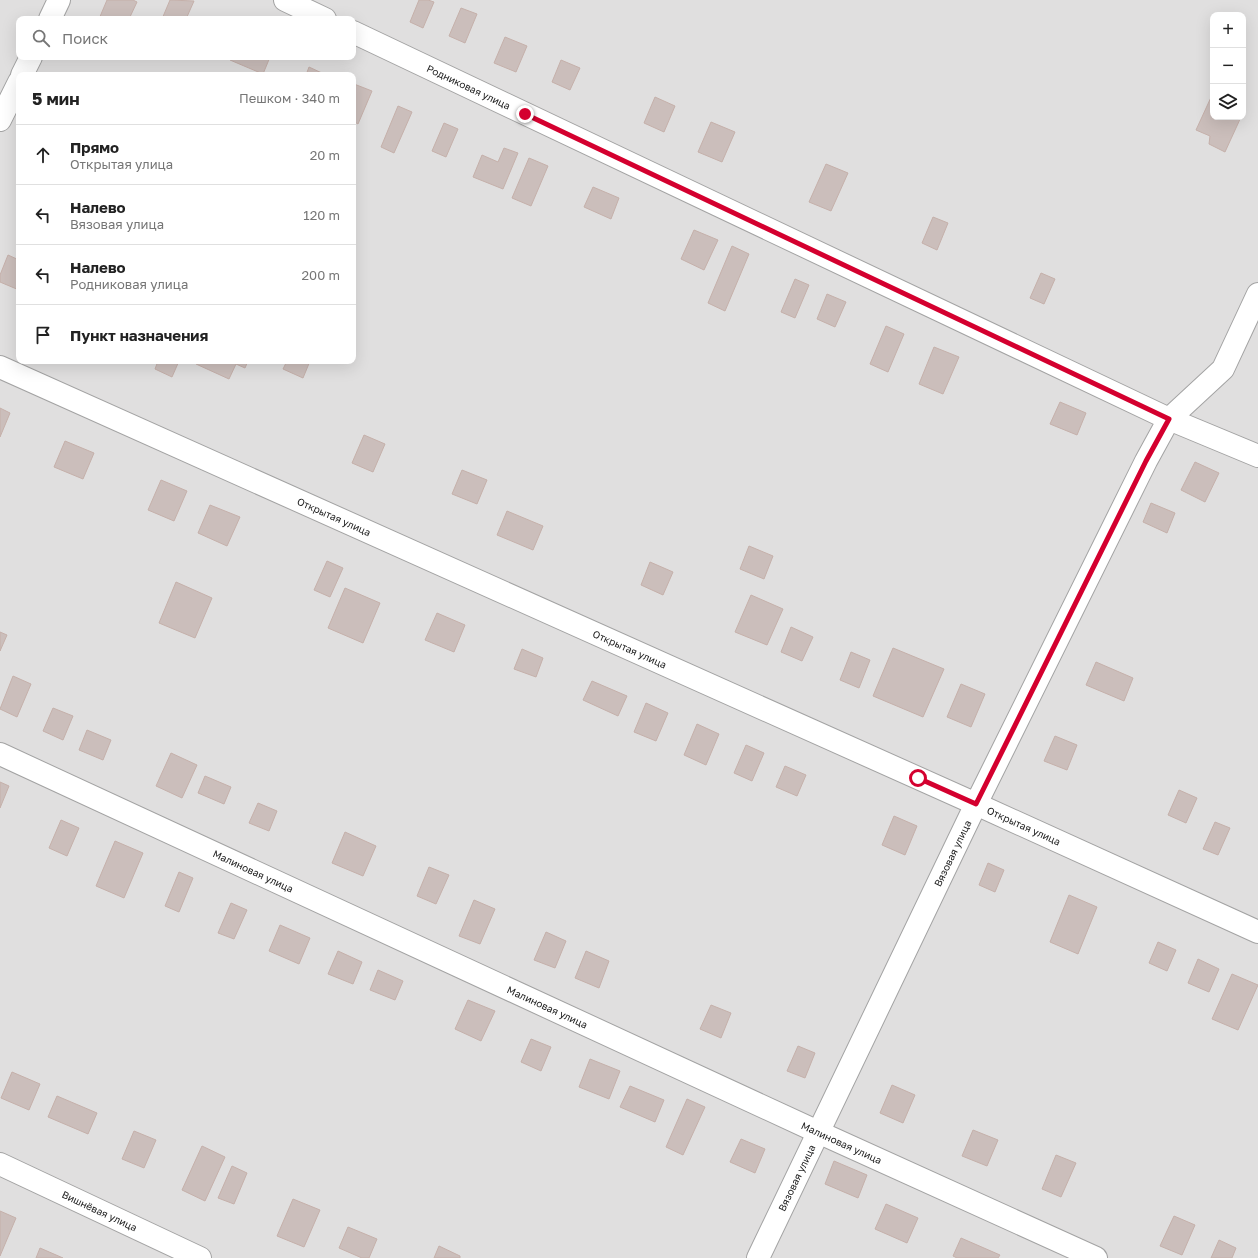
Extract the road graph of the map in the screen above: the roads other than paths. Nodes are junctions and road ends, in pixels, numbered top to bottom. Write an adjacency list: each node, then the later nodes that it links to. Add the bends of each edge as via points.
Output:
1 (60, 0): 3 (street)
2 (285, 0): 4 (street)
3 (52, 16)
4 (319, 16)
5 (356, 33): 12 (street, Родниковая улица)
6 (30, 60): 7 (street)
7 (24, 72)
8 (16, 88): 9 (street)
9 (0, 119)
10 (1258, 294): 12 (street, Вязовая улица, via 1223,369)
11 (0, 367): 15 (street, Открытая улица)
12 (1169, 419): 13 (street, Родниковая улица); 15 (street, Вязовая улица)
13 (1258, 456)
14 (0, 754): 17 (street, Малиновая улица)
15 (976, 804): 16 (street, Открытая улица); 17 (street, Вязовая улица)
16 (1258, 932)
17 (818, 1132): 20 (street, Вязовая улица); 21 (street, Малиновая улица)
18 (0, 1164): 19 (street, Вишнёвая улица)
19 (200, 1258)
20 (758, 1258)
21 (1096, 1258)

